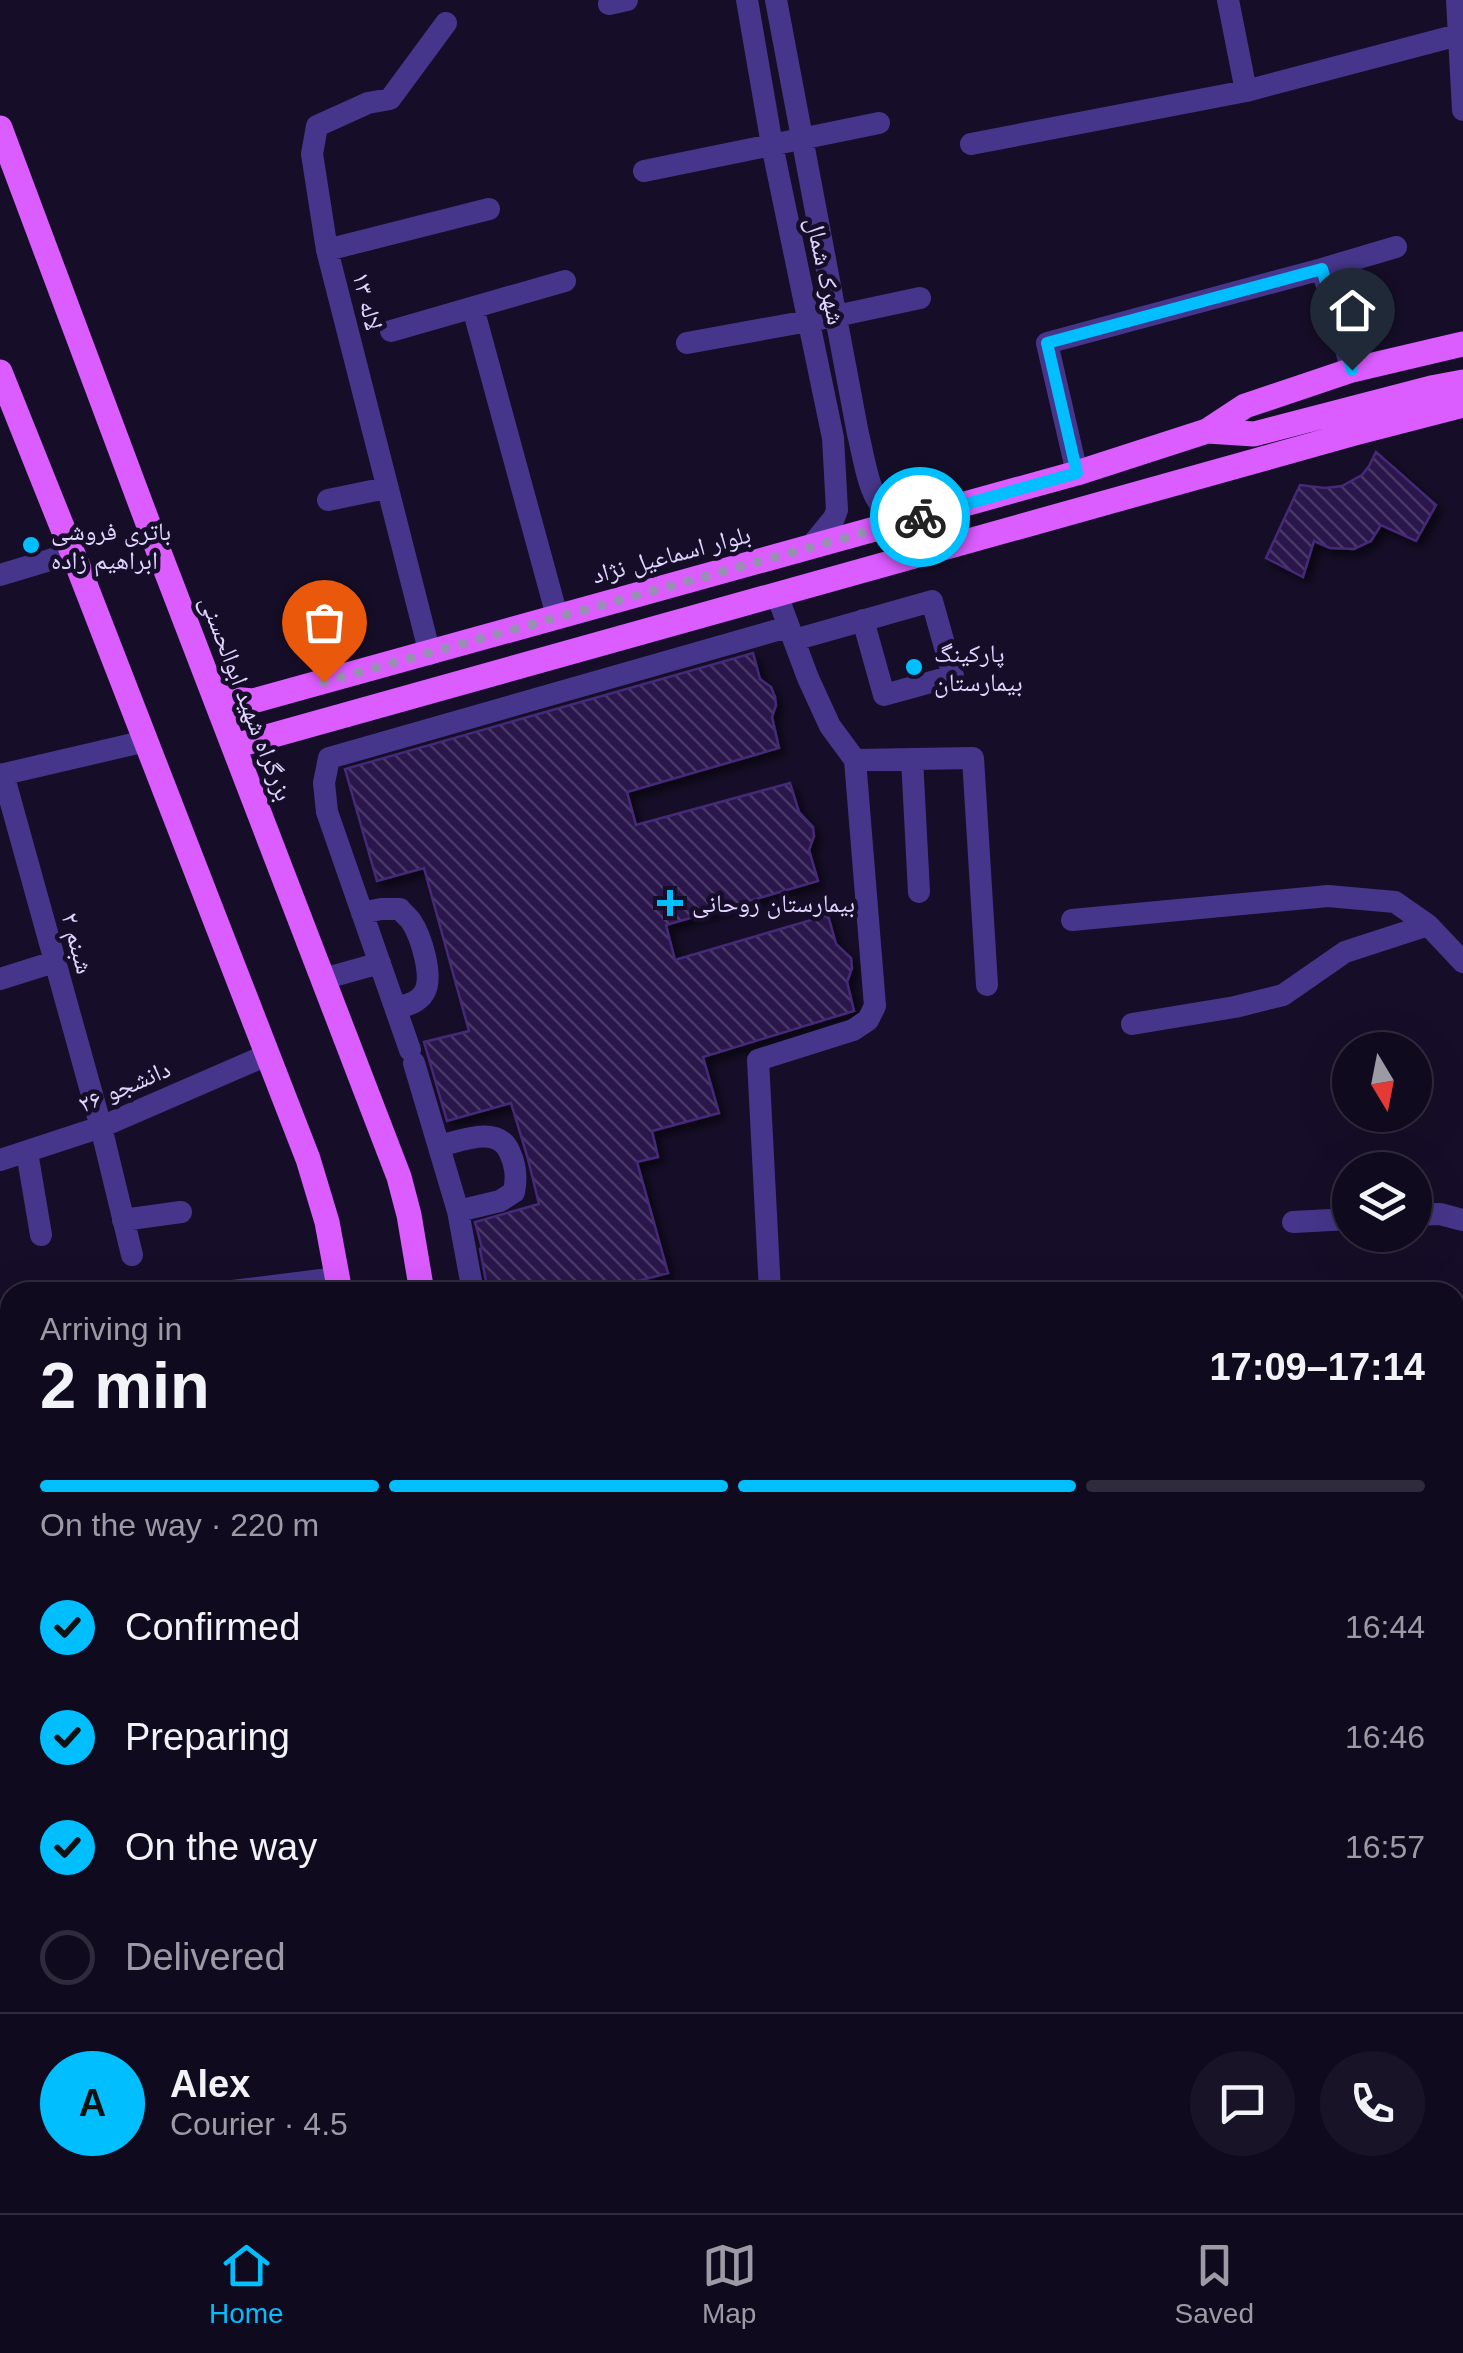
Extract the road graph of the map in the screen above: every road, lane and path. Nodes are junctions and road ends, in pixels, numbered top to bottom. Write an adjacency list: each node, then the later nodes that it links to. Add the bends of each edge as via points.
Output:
1 (746, 0): 12 (street, شهرک شمال)
2 (776, 0): 12 (street, شهرک شمال)
3 (1228, 0): 8 (street)
4 (1457, 0): 6 (street)
5 (446, 22): 17 (street, لاله ۱۳, via 390,99 317,126 312,154)
6 (1458, 35): 7 (street); 8 (street)
7 (1462, 70): 9 (street)
8 (1246, 92): 13 (street)
9 (1463, 110)
10 (880, 123): 12 (street)
11 (0, 128): 45 (main road, بزرگراه شهید ابوالحسنی)
12 (788, 142): 14 (street); 22 (street, شهرک شمال)
13 (971, 144)
14 (644, 170)
15 (489, 210): 17 (street)
16 (1396, 247): 18 (street)
17 (327, 250): 34 (street, لاله ۱۳)
18 (1322, 269): 26 (street); 33 (street, via 1047,343)
19 (564, 281): 21 (street)
20 (920, 298): 22 (street)
21 (472, 308): 23 (street); 41 (street)
22 (822, 319): 24 (street); 31 (street, شهرک شمال); 32 (street, شهرک شمال)
23 (391, 330)
24 (687, 343)
25 (1463, 344): 26 (main road, بلوار اسماعیل نژاد)
26 (1352, 370): 30 (main road, بلوار اسماعیل نژاد, via 1245,406)
27 (0, 372): 38 (main road)
28 (1463, 382): 30 (main road, بلوار اسماعیل نژاد, via 1254,434)
29 (1463, 404): 40 (main road)
30 (1207, 432): 33 (main road, بلوار اسماعیل نژاد)
31 (858, 434): 32 (street); 36 (street, شهرک شمال, via 879,504)
32 (833, 438): 37 (street, شهرک شمال, via 836,510)
33 (1077, 473): 36 (main road, بلوار اسماعیل نژاد)
34 (386, 488): 35 (street); 44 (street, لاله ۱۳)
35 (328, 500)
36 (911, 519): 37 (main road, بلوار اسماعیل نژاد)
37 (811, 546): 41 (main road, بلوار اسماعیل نژاد)
38 (72, 553): 39 (street); 47 (main road)
39 (0, 574)
40 (776, 595): 43 (street); 48 (main road)
41 (557, 616): 44 (main road, بلوار اسماعیل نژاد)
42 (864, 620): 42 (street, via 932,601 953,676 884,695); 43 (street)
43 (791, 633): 50 (street, via 830,726); 54 (street, via 330,758 327,812)
44 (430, 654): 46 (main road, بلوار اسماعیل نژاد)
45 (212, 690): 46 (main road); 52 (main road, بزرگراه شهید ابوالحسنی)
46 (253, 702): 48 (main road, via 237,732)
47 (146, 741): 51 (street); 65 (main road)
48 (238, 745): 52 (main road)
49 (912, 759): 50 (street); 53 (street); 62 (street, via 973,758)
50 (854, 760): 82 (street, via 875,1006 853,1030 758,1060)
51 (2, 775): 57 (street, شبنم ۲)
52 (255, 803): 61 (main road, بزرگراه شهید ابوالحسنی)
53 (920, 892)
54 (362, 913): 59 (street); 63 (street, via 400,909 420,944 427,990)
55 (1072, 920): 56 (street, via 1328,896 1395,902)
56 (1428, 925): 58 (street); 64 (street, via 1346,952 1282,995)
57 (54, 962): 60 (street); 66 (street, شبنم ۲)
58 (1463, 962)
59 (380, 963): 61 (street); 63 (street)
60 (0, 979)
61 (322, 979): 80 (main road, بزرگراه شهید ابوالحسنی, via 399,1178)
62 (987, 985)
63 (396, 1008): 67 (street)
64 (1132, 1024)
65 (267, 1054): 66 (street, دانشجو ۲۶); 79 (main road, via 320,1195)
66 (101, 1127): 68 (street, دانشجو ۲۶); 73 (street, شبنم ۲)
67 (439, 1146): 70 (street); 70 (street, via 493,1136 507,1144 515,1164 514,1192)
68 (27, 1152): 69 (street, دانشجو ۲۶); 77 (street)
69 (0, 1160)
70 (458, 1211): 81 (street)
71 (182, 1212): 73 (street)
72 (1432, 1214): 75 (street)
73 (124, 1220): 78 (street, شبنم ۲)
74 (1332, 1220): 76 (street)
75 (1463, 1220)
76 (1293, 1222)
77 (41, 1235)
78 (132, 1256)
79 (338, 1282)
80 (420, 1282)
81 (472, 1282)
82 (769, 1282)

